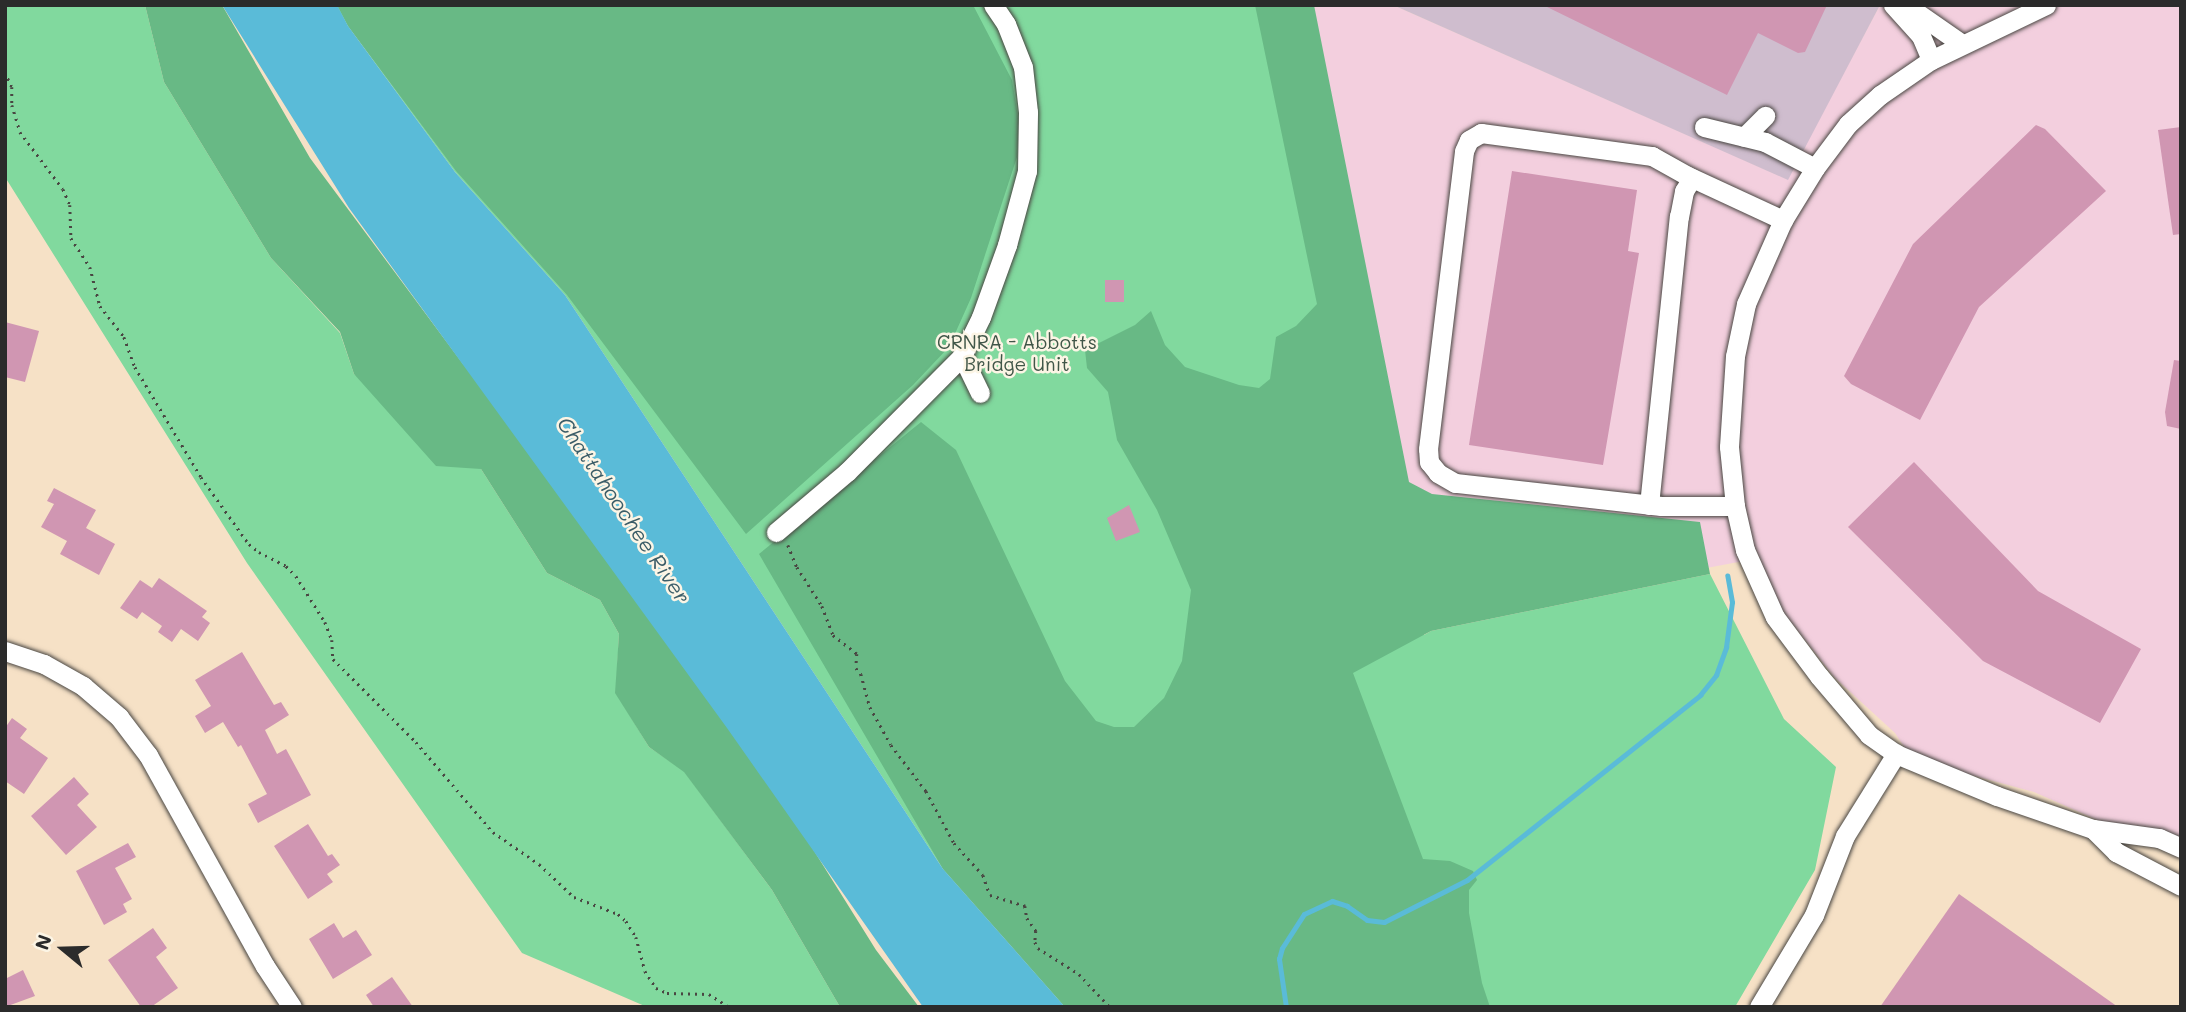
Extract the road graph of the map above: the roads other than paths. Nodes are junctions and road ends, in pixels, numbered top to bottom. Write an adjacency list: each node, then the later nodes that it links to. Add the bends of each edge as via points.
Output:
1 (993, 5): 13 (street, via 1023,67 1027,171 990,293)
2 (1894, 5): 6 (street, via 1921,36)
3 (1906, 5): 5 (street)
4 (2043, 6): 5 (street)
5 (1962, 44): 6 (street)
6 (1931, 60): 10 (street, via 1856,117)
7 (1765, 116): 9 (street)
8 (1704, 127): 9 (street)
9 (1744, 137): 10 (street, via 1765,142)
10 (1815, 168): 12 (street)
11 (1692, 178): 12 (street); 15 (street, via 1679,217); 15 (street, via 1653,156 1481,133 1469,140 1464,151 1429,462 1455,483)
12 (1783, 220): 16 (street, via 1746,304 1735,356 1729,447)
13 (962, 356): 14 (street); 17 (street, via 847,472)
14 (981, 393)
15 (1648, 505): 16 (street)
16 (1735, 506): 19 (street, via 1745,550 1775,617 1869,734)
17 (776, 532)
18 (5, 651): 23 (street, via 44,664 83,686 119,717 148,755)
19 (1896, 754): 20 (street); 24 (street, via 1845,836 1814,915)
20 (2093, 829): 21 (street, via 2159,838); 22 (street, via 2116,852)
21 (2181, 848)
22 (2181, 886)
23 (292, 1007)
24 (1759, 1007)

